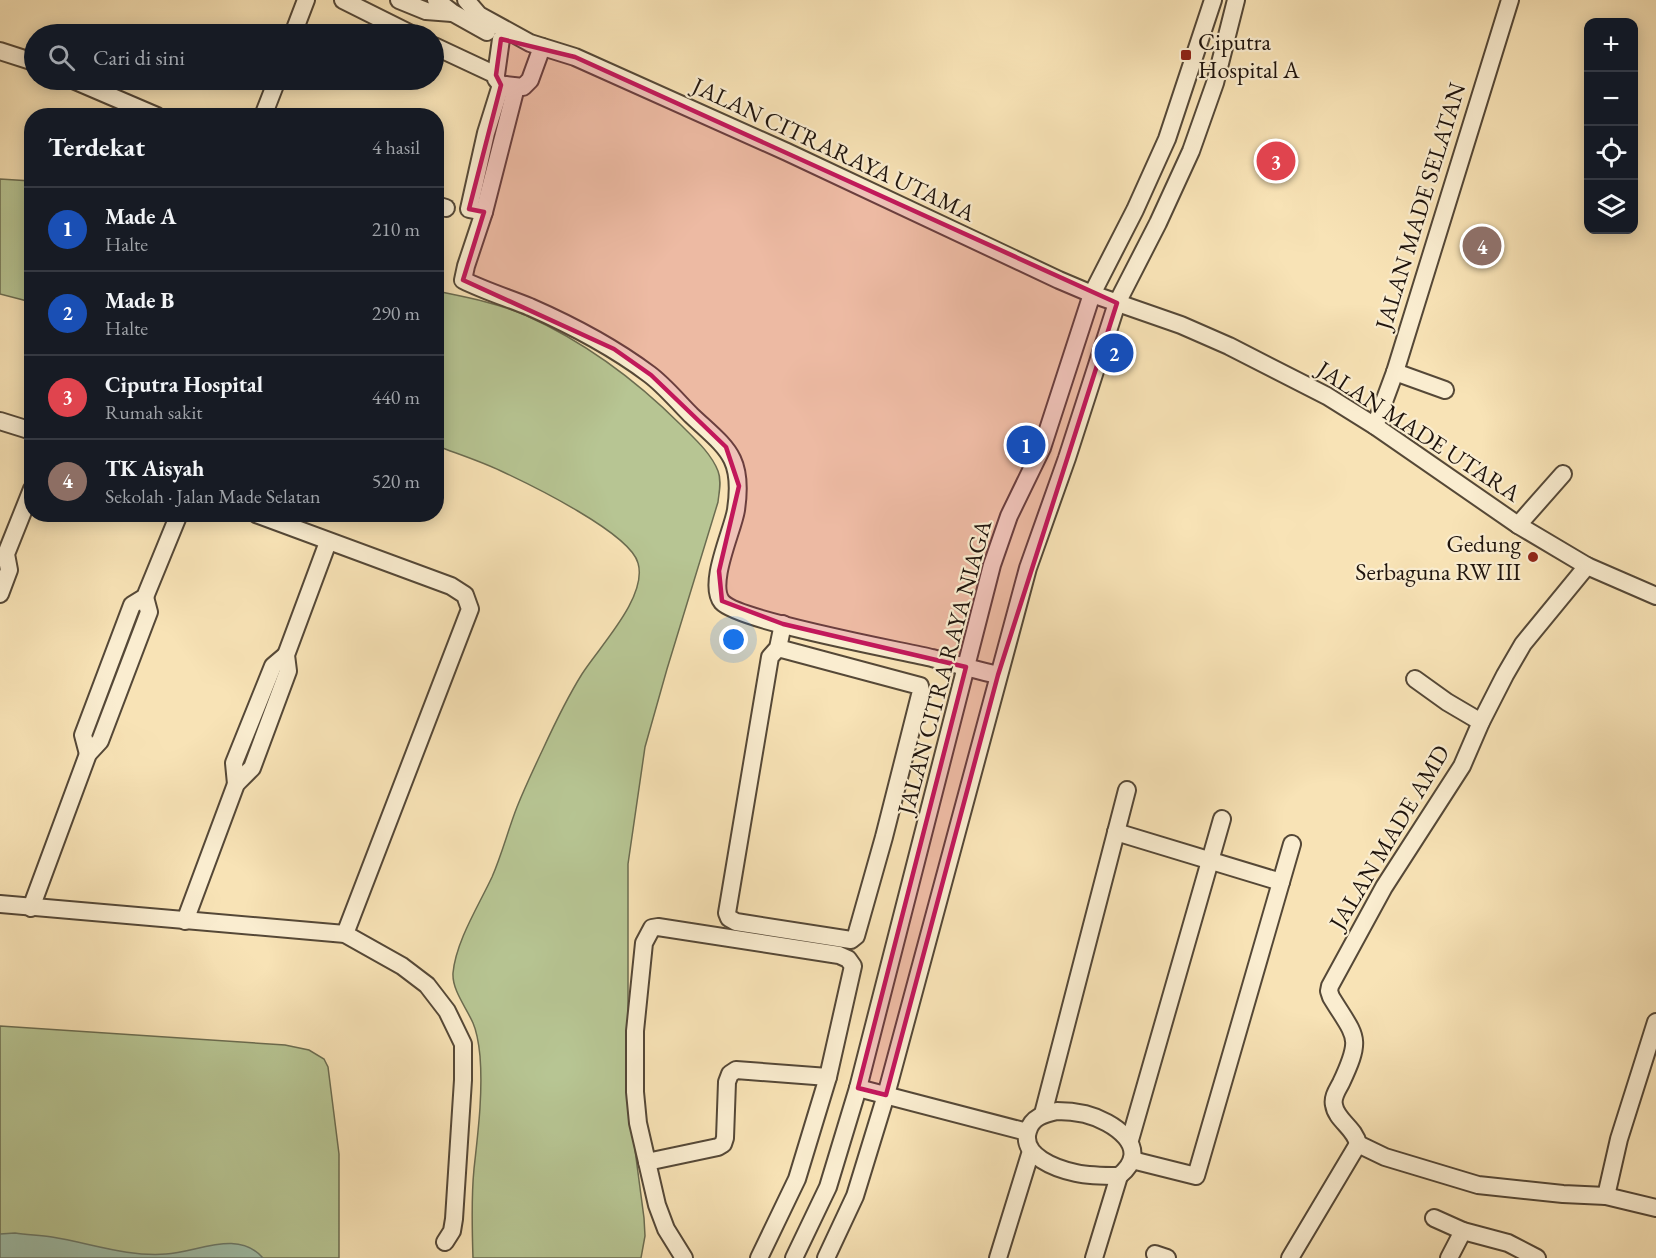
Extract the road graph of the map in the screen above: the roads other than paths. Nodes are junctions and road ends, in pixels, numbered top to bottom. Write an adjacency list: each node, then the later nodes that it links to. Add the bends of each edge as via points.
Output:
1 (306, 0): 10 (street)
2 (343, 0): 11 (street)
3 (399, 0): 9 (street, JALAN CITRARAYA UTAMA, via 426,11)
4 (436, 0): 9 (street, JALAN CITRARAYA UTAMA)
5 (466, 0): 13 (street, JALAN CITRARAYA UTAMA, via 479,15)
6 (1213, 0): 22 (street, JALAN CITRA RAYA NIAGA, via 1167,140)
7 (1236, 0): 23 (street, via 1215,82 1191,151)
8 (1510, 0): 24 (street, JALAN MADE SELATAN)
9 (453, 13): 12 (street, JALAN CITRARAYA UTAMA)
10 (297, 24)
11 (391, 24)
12 (501, 39): 13 (street, JALAN CITRARAYA UTAMA); 17 (street)
13 (536, 45): 17 (street, via 530,80 523,87); 22 (street, JALAN CITRARAYA UTAMA, via 576,57)
14 (0, 51): 16 (street)
15 (444, 51): 17 (street)
16 (24, 59)
17 (504, 82): 39 (street, via 484,212 463,280 531,308 614,350 651,375 726,447 739,486 719,571 718,592 733,609)
18 (96, 90): 20 (street)
19 (273, 90): 21 (street)
20 (138, 108)
21 (266, 108)
22 (1092, 294): 23 (street, JALAN CITRARAYA UTAMA); 41 (street, JALAN CITRA RAYA NIAGA, via 1042,448 995,555)
23 (1117, 303): 27 (street, JALAN MADE UTARA, via 1229,346 1327,396); 42 (street, via 1068,458 1031,557)
24 (1395, 372): 25 (street); 27 (street, JALAN MADE SELATAN)
25 (1445, 390)
26 (0, 421): 28 (street)
27 (1375, 426): 33 (street, JALAN MADE UTARA)
28 (24, 428)
29 (1563, 474): 33 (street)
30 (24, 507): 35 (street)
31 (176, 522): 52 (street, via 145,597 150,612 100,741 88,754)
32 (277, 522): 34 (street)
33 (1518, 525): 36 (street, JALAN MADE UTARA)
34 (328, 542): 53 (street, via 286,656 288,671 252,768 236,784); 54 (street, via 451,586 465,595 470,609)
35 (3, 556): 37 (street, via 9,570)
36 (1587, 566): 38 (street, JALAN MADE UTARA); 44 (street, JALAN MADE AMD, via 1523,644)
37 (0, 594)
38 (1656, 596)
39 (783, 624): 40 (street); 41 (street)
40 (778, 648): 40 (street, via 920,686 884,837 856,936 851,940 736,922 727,913 770,657)
41 (966, 667): 42 (street); 57 (street, JALAN CITRA RAYA NIAGA)
42 (998, 675): 58 (street)
43 (1415, 679): 44 (street)
44 (1481, 722): 62 (street, JALAN MADE AMD, via 1462,766 1384,887 1330,986 1331,997 1352,1030 1355,1047 1333,1104)
45 (1127, 790): 47 (street)
46 (1222, 819): 49 (street)
47 (1116, 832): 49 (street); 59 (street)
48 (1292, 844): 50 (street)
49 (1210, 862): 50 (street); 61 (street)
50 (1281, 882): 64 (street, via 1196,1176)
51 (0, 904): 52 (street)
52 (31, 908): 53 (street)
53 (185, 921): 54 (street)
54 (345, 934): 71 (street, via 427,985 447,1011 463,1044 454,1219)
55 (1656, 1022): 67 (street, via 1619,1139)
56 (828, 1077): 65 (street, via 736,1070 729,1074 727,1082 723,1144); 65 (street, via 853,966 848,959 652,928 644,943 635,1031 638,1123); 75 (street, via 797,1179)
57 (858, 1088): 58 (street); 76 (street, JALAN CITRA RAYA NIAGA, via 828,1187)
58 (886, 1095): 60 (street); 77 (street, via 855,1196)
59 (1043, 1114): 60 (street); 61 (street, via 1087,1114)
60 (1027, 1132): 63 (street)
61 (1130, 1140): 64 (street)
62 (1358, 1144): 67 (street, via 1385,1157 1478,1185); 79 (street)
63 (1031, 1151): 66 (street, via 1078,1174); 73 (street)
64 (1132, 1160): 66 (street)
65 (647, 1162): 74 (street, via 666,1229)
66 (1119, 1176): 78 (street)
67 (1606, 1196): 68 (street)
68 (1656, 1208)
69 (1434, 1218): 70 (street)
70 (1463, 1230): 72 (street); 80 (street)
71 (445, 1242)
72 (1507, 1251): 81 (street)
73 (998, 1257)
74 (684, 1258)
75 (759, 1258)
76 (795, 1258)
77 (826, 1258)
78 (1094, 1258)
79 (1290, 1258)
80 (1449, 1258)
81 (1538, 1258)

